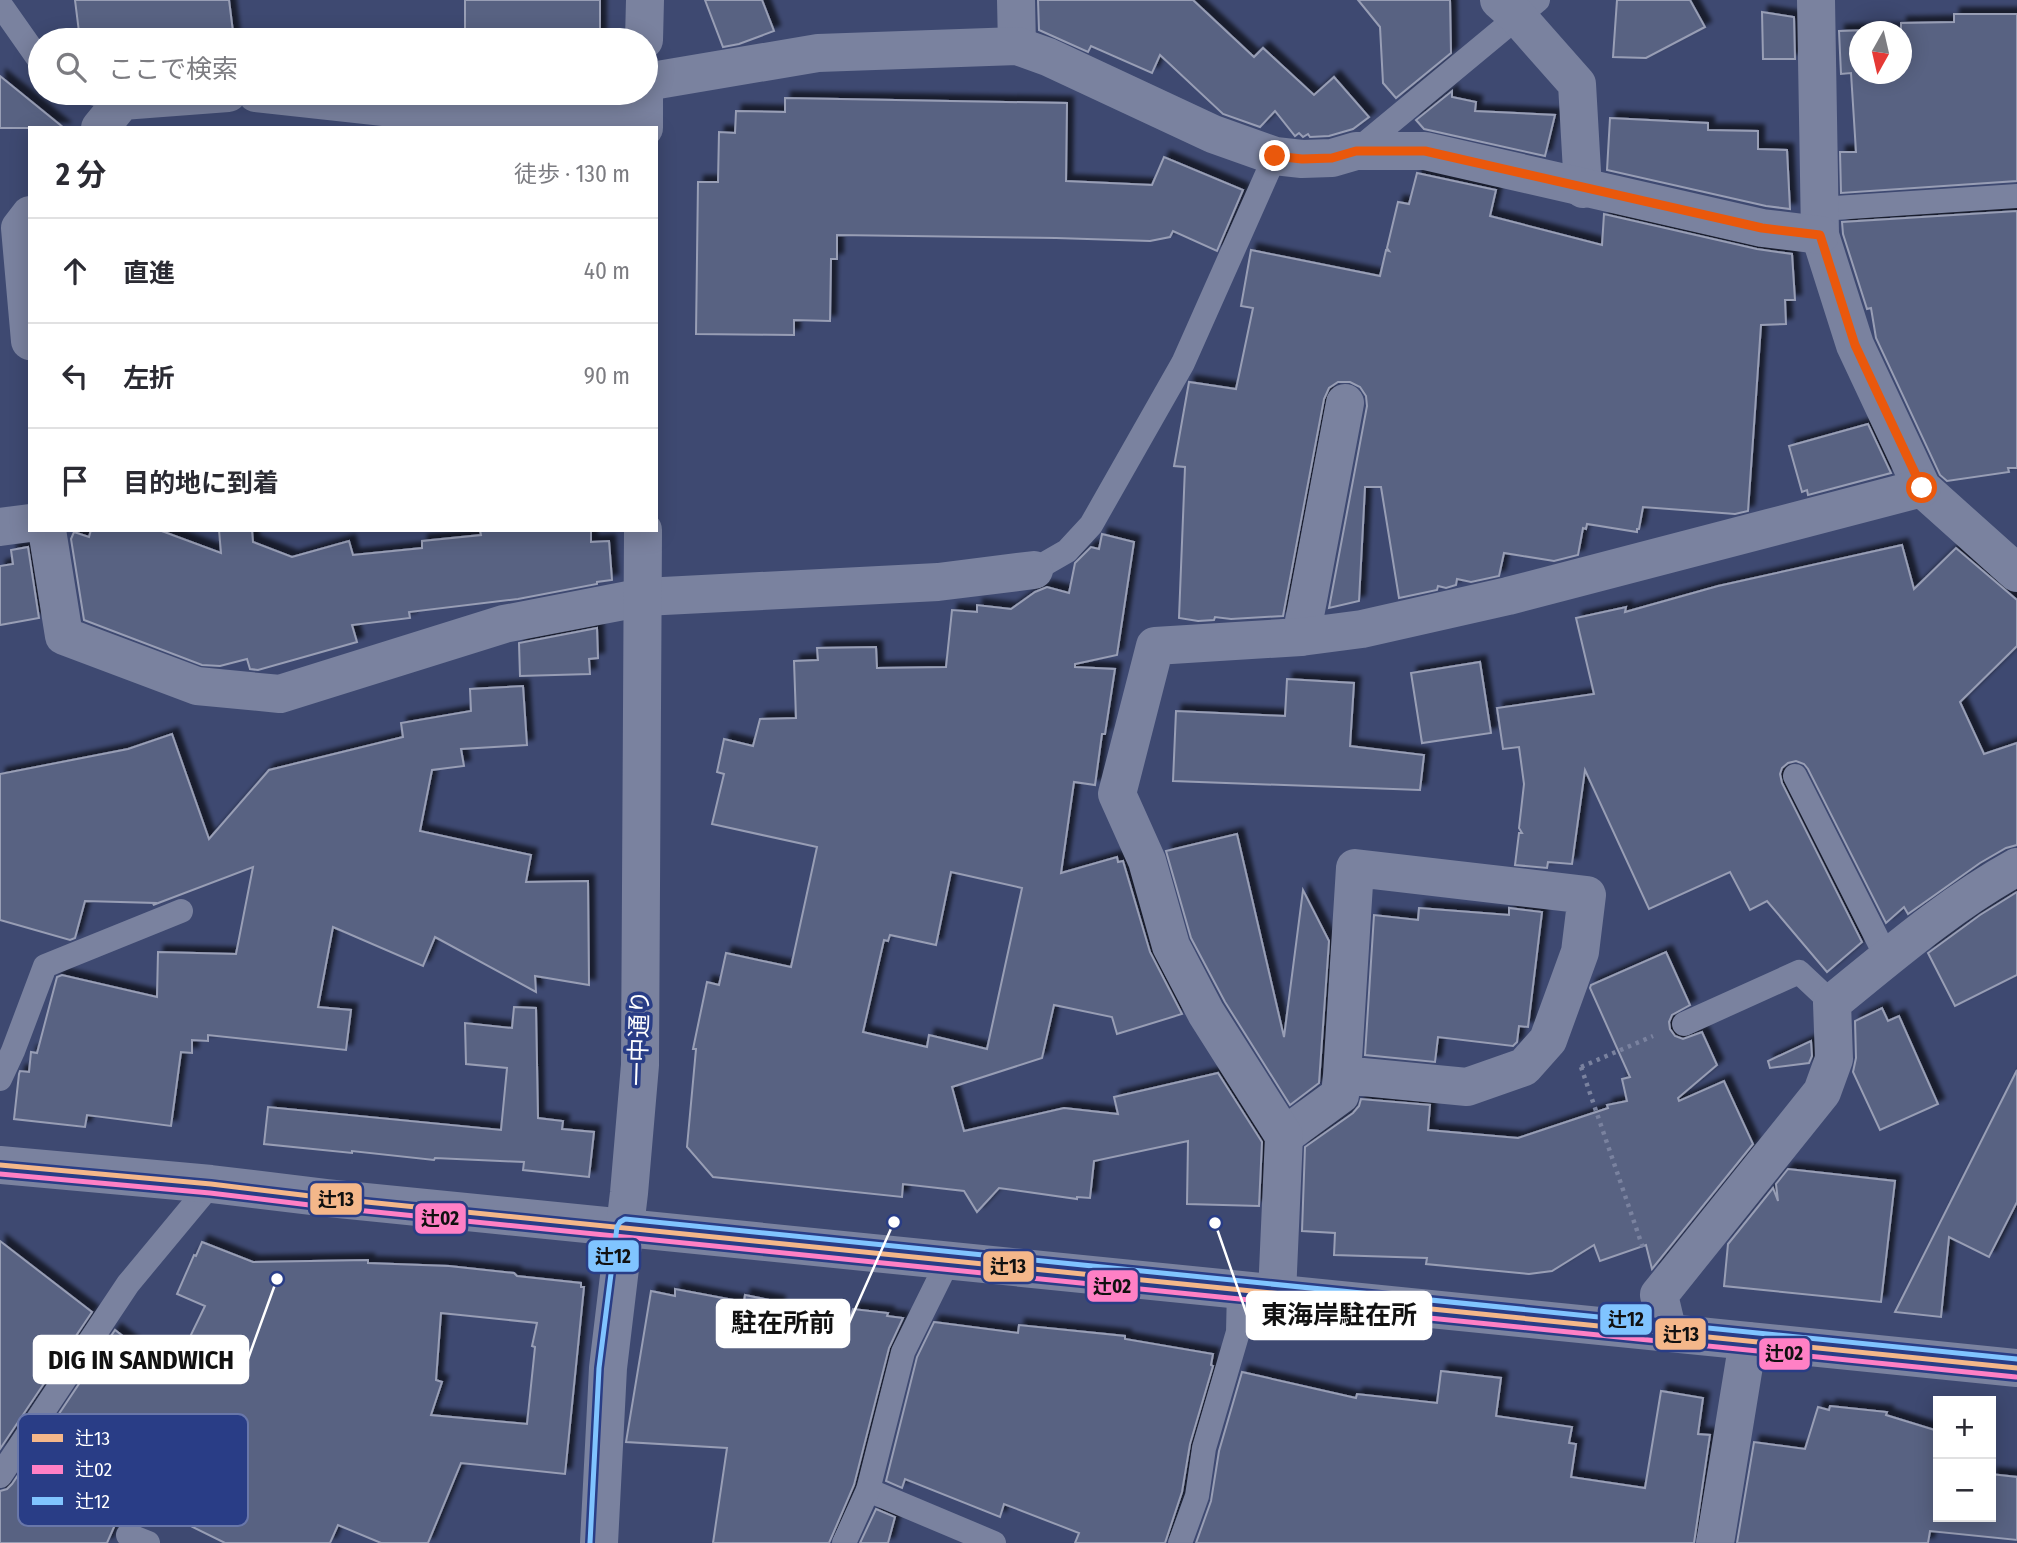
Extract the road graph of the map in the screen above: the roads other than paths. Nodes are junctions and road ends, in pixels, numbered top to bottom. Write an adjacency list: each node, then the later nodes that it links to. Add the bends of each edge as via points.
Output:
1 (645, 0): 6 (street)
2 (1016, 0): 8 (street)
3 (1816, 0): 19 (street)
4 (0, 4): 7 (lane)
5 (1518, 5): 14 (lane); 16 (street, via 1577,85)
6 (644, 28)
7 (28, 44)
8 (1017, 46): 9 (street, via 818,53); 15 (street, via 1213,134)
9 (658, 100)
10 (122, 105): 13 (street)
11 (366, 105): 12 (street, via 457,115)
12 (628, 105)
13 (104, 107)
14 (1356, 151): 15 (street, via 1332,158); 16 (street, via 1425,151)
15 (1275, 156): 27 (lane, via 1182,363 1091,525 1067,551)
16 (1583, 189): 19 (street, via 1762,228)
17 (2017, 196): 19 (lane)
18 (28, 218): 20 (street, via 20,228)
19 (1820, 222): 22 (street, via 1855,345)
20 (28, 318)
21 (1345, 402): 30 (street)
22 (1922, 488): 28 (street); 30 (street, via 1508,596 1362,629)
23 (28, 523): 24 (street)
24 (0, 527)
25 (47, 532): 29 (street, via 64,636 197,686 280,694 504,624)
26 (643, 532): 29 (street, 一中通り)
27 (1034, 570): 29 (street, via 938,582)
28 (2017, 573)
29 (644, 597): 42 (street, 一中通り, via 640,1065)
30 (1301, 637): 39 (street, via 1155,646 1117,794 1147,861 1171,946 1206,1013)
31 (1795, 776): 34 (lane)
32 (2017, 867): 34 (street)
33 (181, 911): 38 (lane, via 45,966)
34 (1887, 958): 35 (street)
35 (1832, 1003): 36 (lane, via 1799,972); 46 (street, via 1834,1059 1822,1092 1659,1295)
36 (1684, 1024)
37 (1342, 1075): 37 (street, via 1355,868 1587,895 1580,952 1548,1040 1524,1067 1467,1087); 39 (street, via 1340,1094)
38 (0, 1079)
39 (1284, 1136): 45 (street)
40 (0, 1165): 41 (street)
41 (211, 1184): 42 (street); 49 (lane, via 128,1284)
42 (626, 1228): 43 (street); 53 (street, 一中通り, via 608,1368)
43 (948, 1261): 44 (street); 52 (lane, via 903,1352)
44 (1239, 1289): 45 (street); 56 (lane, via 1238,1332 1204,1448 1197,1496)
45 (1277, 1294): 46 (street)
46 (1668, 1333): 47 (street)
47 (1748, 1341): 48 (street); 57 (street)
48 (2017, 1368)
49 (41, 1414)
50 (18, 1449): 51 (lane)
51 (0, 1476)
52 (869, 1490): 54 (lane); 55 (lane)
53 (600, 1543)
54 (844, 1543)
55 (994, 1543)
56 (1180, 1543)
57 (1715, 1543)

